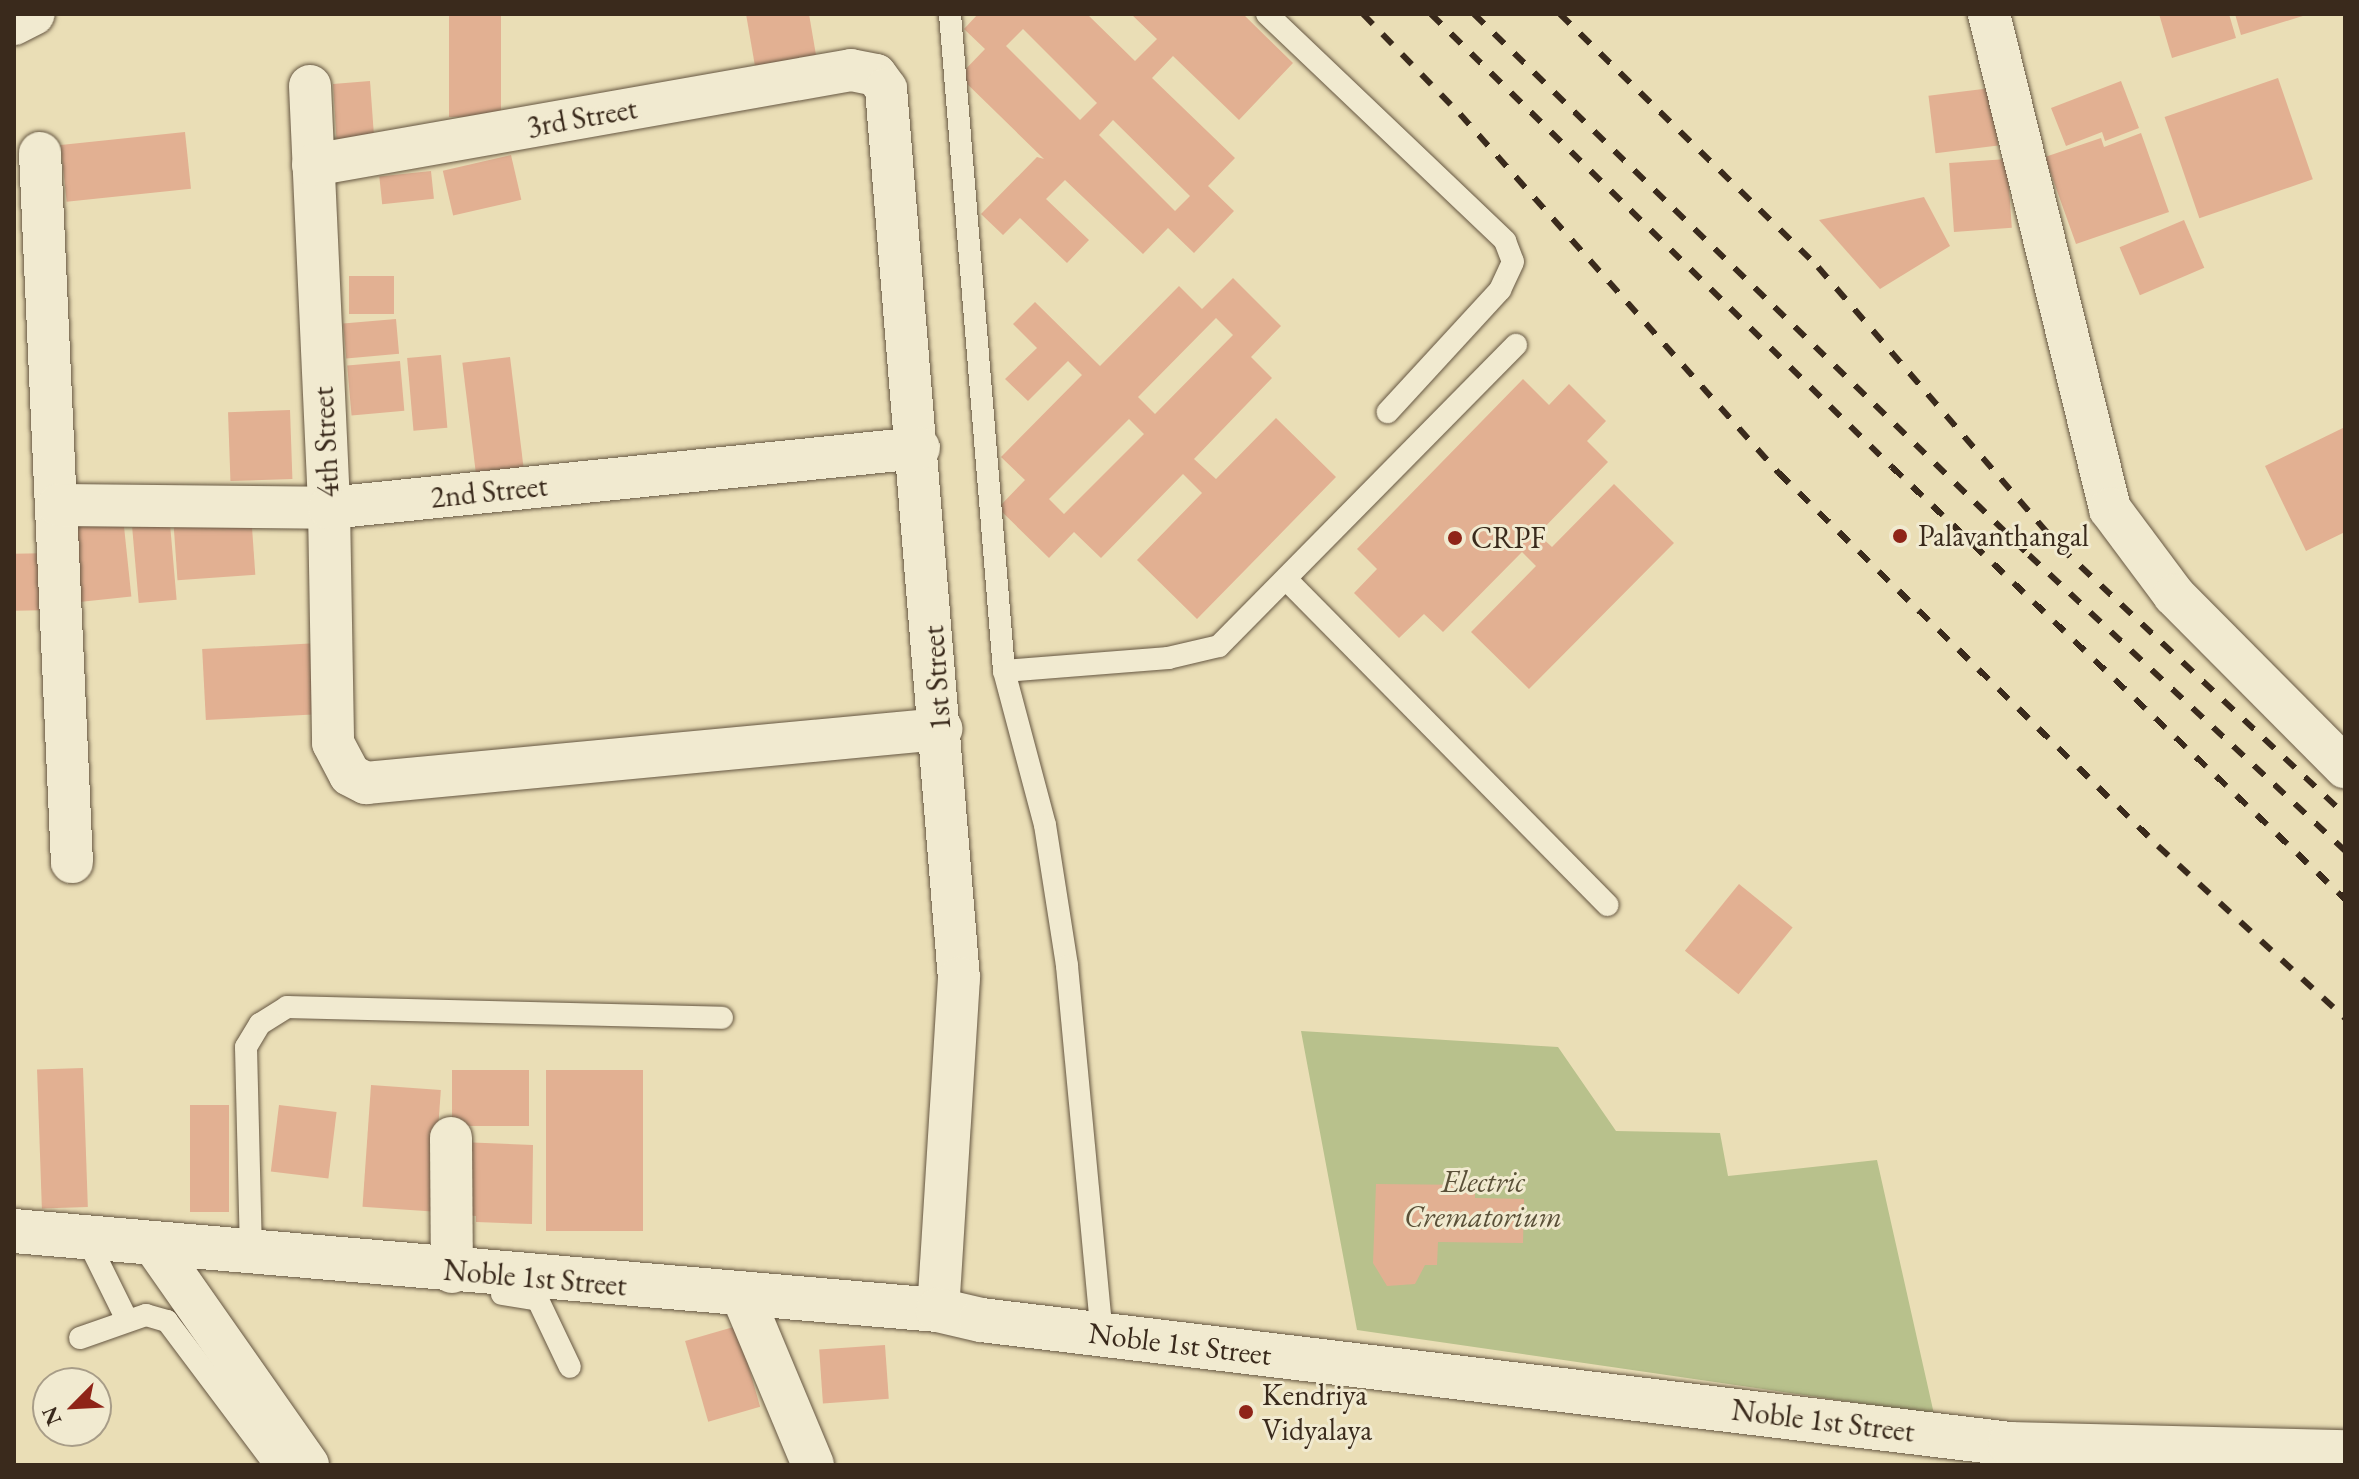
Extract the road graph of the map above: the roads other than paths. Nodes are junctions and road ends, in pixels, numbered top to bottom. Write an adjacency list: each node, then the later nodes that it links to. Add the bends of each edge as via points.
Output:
1 (34, 14): 5 (street)
2 (950, 14): 16 (lane)
3 (1267, 14): 11 (lane, via 1505,241 1513,262 1500,290)
4 (1989, 14): 18 (street, via 2110,509 2174,595)
5 (14, 24)
6 (851, 70): 9 (street, 3rd Street); 12 (street, 1st Street, via 866,69 886,89)
7 (310, 86): 9 (street, 4th Street)
8 (40, 153): 13 (street)
9 (313, 165): 14 (street, 4th Street)
10 (1516, 345): 15 (lane)
11 (1388, 412)
12 (919, 448): 14 (street, 2nd Street); 17 (street, 1st Street)
13 (58, 505): 14 (street, 2nd Street); 19 (street)
14 (329, 508): 17 (street, 4th Street, via 333,743 339,762 366,783)
15 (1288, 581): 16 (lane, via 1237,633 1199,653); 20 (lane)
16 (1004, 671): 32 (lane, via 1045,825 1067,966)
17 (941, 729): 30 (street, 1st Street, via 959,978)
18 (2345, 767)
19 (72, 862)
20 (1608, 905)
21 (722, 1018): 26 (lane, via 287,1007 260,1024 246,1047)
22 (451, 1138): 27 (street)
23 (14, 1231): 24 (street, Noble 1st Street)
24 (86, 1237): 25 (street, Noble 1st Street); 31 (lane)
25 (152, 1242): 26 (street, Noble 1st Street); 37 (street)
26 (251, 1252): 27 (street, Noble 1st Street)
27 (452, 1272): 28 (street, Noble 1st Street)
28 (512, 1289): 29 (street, Noble 1st Street); 34 (lane, via 538,1300)
29 (742, 1295): 30 (street, Noble 1st Street); 38 (street)
30 (938, 1310): 32 (street, Noble 1st Street)
31 (127, 1320): 33 (lane); 36 (lane, via 146,1315 167,1321)
32 (1102, 1335): 35 (street, Noble 1st Street, via 2010,1444)
33 (80, 1338)
34 (570, 1367)
35 (2345, 1452)
36 (275, 1465)
37 (308, 1465)
38 (813, 1465)

